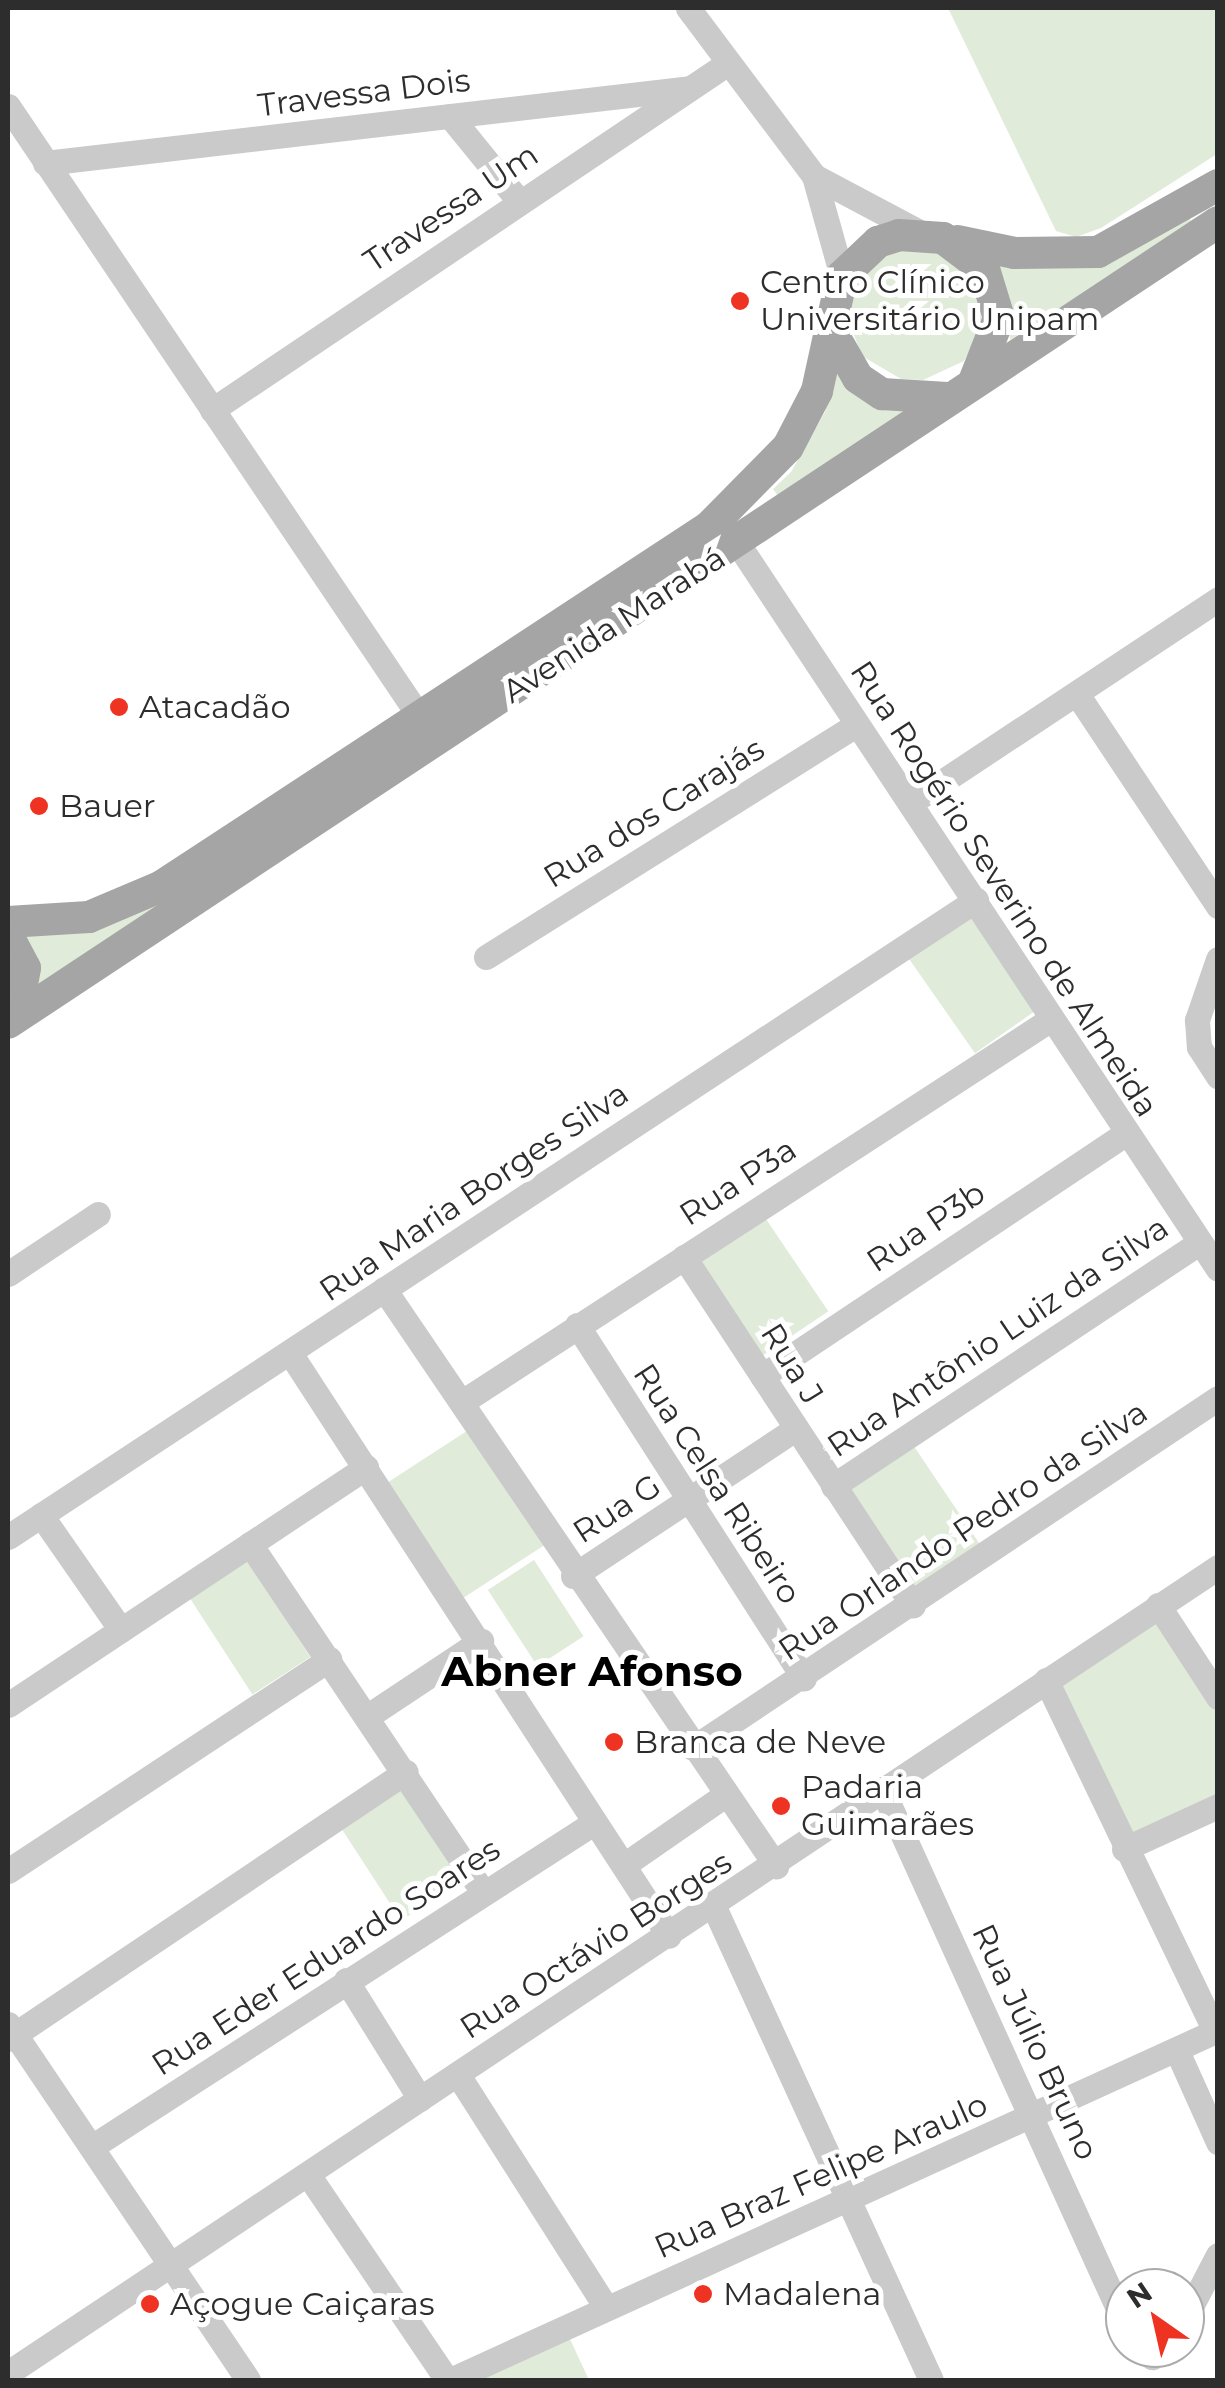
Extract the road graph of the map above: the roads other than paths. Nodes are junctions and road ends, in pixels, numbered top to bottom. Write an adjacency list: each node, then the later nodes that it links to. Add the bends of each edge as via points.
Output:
1 (688, 8): 2 (street)
2 (728, 62): 3 (street, Travessa Um); 7 (street)
3 (690, 88): 5 (street, Travessa Dois); 9 (street, Travessa Um)
4 (8, 106): 6 (street)
5 (450, 116): 6 (street, Travessa Dois); 9 (street)
6 (46, 163): 15 (street)
7 (814, 176): 11 (street); 12 (street)
8 (1218, 185): 11 (main road, via 1098,252 1015,253)
9 (519, 201): 15 (street, Travessa Um)
10 (1218, 222): 14 (main road, Avenida Marabá)
11 (932, 235): 12 (main road, via 878,242); 14 (main road, via 975,260 995,292 994,344)
12 (842, 276): 13 (main road)
13 (830, 329): 14 (main road, via 858,378 882,394); 19 (main road, Avenida Marabá, via 817,391 788,447 747,494 709,526)
14 (960, 390): 16 (main road, Avenida Marabá)
15 (212, 410): 19 (street)
16 (738, 544): 20 (street, Rua Rogério Severino de Almeida); 29 (main road, Avenida Marabá)
17 (1218, 599): 18 (street)
18 (1077, 694): 21 (street); 23 (street)
19 (419, 716): 24 (main road, Avenida Marabá, via 137,899 89,916)
20 (856, 724): 21 (street, Rua Rogério Severino de Almeida); 26 (street, Rua dos Carajás)
21 (910, 803): 22 (street, Rua Rogério Severino de Almeida)
22 (976, 900): 28 (street, Rua Rogério Severino de Almeida); 37 (street, Rua Maria Borges Silva)
23 (1218, 906)
24 (8, 922)
25 (8, 936): 29 (main road, via 25,968)
26 (486, 957)
27 (1218, 959): 30 (street, via 1197,1020)
28 (1051, 1019): 31 (street, Rua Rogério Severino de Almeida); 34 (street, Rua P3a)
29 (12, 1020)
30 (1215, 1068)
31 (1127, 1133): 33 (street, Rua Rogério Severino de Almeida); 40 (street, Rua P3b)
32 (98, 1214): 36 (street)
33 (1199, 1243): 35 (street, Rua Rogério Severino de Almeida); 45 (street, Rua Antônio Luiz da Silva)
34 (684, 1256): 38 (street, Rua P3a); 40 (street, Rua J)
35 (1218, 1269)
36 (8, 1274)
37 (384, 1289): 39 (street, Rua Maria Borges Silva); 42 (street)
38 (576, 1324): 42 (street, Rua P3a); 46 (street, Rua Celsa Ribeiro)
39 (290, 1353): 44 (street); 47 (street, Rua Maria Borges Silva)
40 (762, 1376): 43 (street, Rua J)
41 (1218, 1398): 52 (street, Rua Orlando Pedro da Silva)
42 (462, 1402): 51 (street)
43 (795, 1430): 45 (street, Rua J); 46 (street, Rua G)
44 (366, 1467): 49 (street); 55 (street)
45 (834, 1486): 52 (street, Rua J)
46 (687, 1503): 51 (street, Rua G); 57 (street, Rua Celsa Ribeiro)
47 (41, 1515): 48 (street, Rua Maria Borges Silva); 54 (street)
48 (8, 1537)
49 (250, 1544): 54 (street); 56 (street)
50 (1218, 1567): 53 (street, Rua Octávio Borges)
51 (573, 1576): 62 (street)
52 (912, 1605): 57 (street, Rua Orlando Pedro da Silva)
53 (1158, 1606): 58 (street, Rua Octávio Borges); 59 (street)
54 (120, 1630): 60 (street)
55 (480, 1641): 61 (street); 67 (street)
56 (329, 1660): 61 (street); 71 (street)
57 (804, 1678): 62 (street, Rua Orlando Pedro da Silva)
58 (1046, 1680): 64 (street, Rua Octávio Borges); 68 (street)
59 (1218, 1696)
60 (8, 1704)
61 (368, 1716): 63 (street)
62 (693, 1748): 65 (street)
63 (406, 1772): 72 (street); 77 (street)
64 (882, 1790): 70 (street, Rua Octávio Borges); 81 (street, Rua Júlio Bruno)
65 (725, 1795): 69 (street); 70 (street)
66 (1218, 1806): 68 (street)
67 (595, 1822): 69 (street); 72 (street, Rua Eder Eduardo Soares)
68 (1124, 1849): 76 (street)
69 (624, 1865): 74 (street)
70 (776, 1866): 73 (street, Rua Octávio Borges)
71 (8, 1871)
72 (484, 1893): 75 (street, Rua Eder Eduardo Soares)
73 (714, 1907): 74 (street, Rua Octávio Borges); 85 (street)
74 (669, 1936): 79 (street, Rua Octávio Borges)
75 (346, 1980): 80 (street); 83 (street, Rua Eder Eduardo Soares)
76 (1216, 2031): 78 (street, Rua Braz Felipe Araulo)
77 (10, 2033): 83 (street)
78 (1178, 2052): 81 (street, Rua Braz Felipe Araulo); 82 (street)
79 (458, 2075): 80 (street, Rua Octávio Borges); 90 (street)
80 (420, 2100): 84 (street, Rua Octávio Borges)
81 (1035, 2116): 85 (street, Rua Braz Felipe Araulo); 88 (street, Rua Júlio Bruno)
82 (1218, 2142)
83 (93, 2146): 87 (street)
84 (308, 2176): 87 (street, Rua Octávio Borges); 93 (street)
85 (849, 2200): 90 (street, Rua Braz Felipe Araulo); 94 (street)
86 (1218, 2255): 89 (street)
87 (167, 2264): 91 (street, Rua Octávio Borges); 92 (street)
88 (1105, 2278)
89 (1205, 2280)
90 (606, 2308): 93 (street, Rua Braz Felipe Araulo)
91 (8, 2374)
92 (248, 2380)
93 (448, 2380)
94 (931, 2380)

